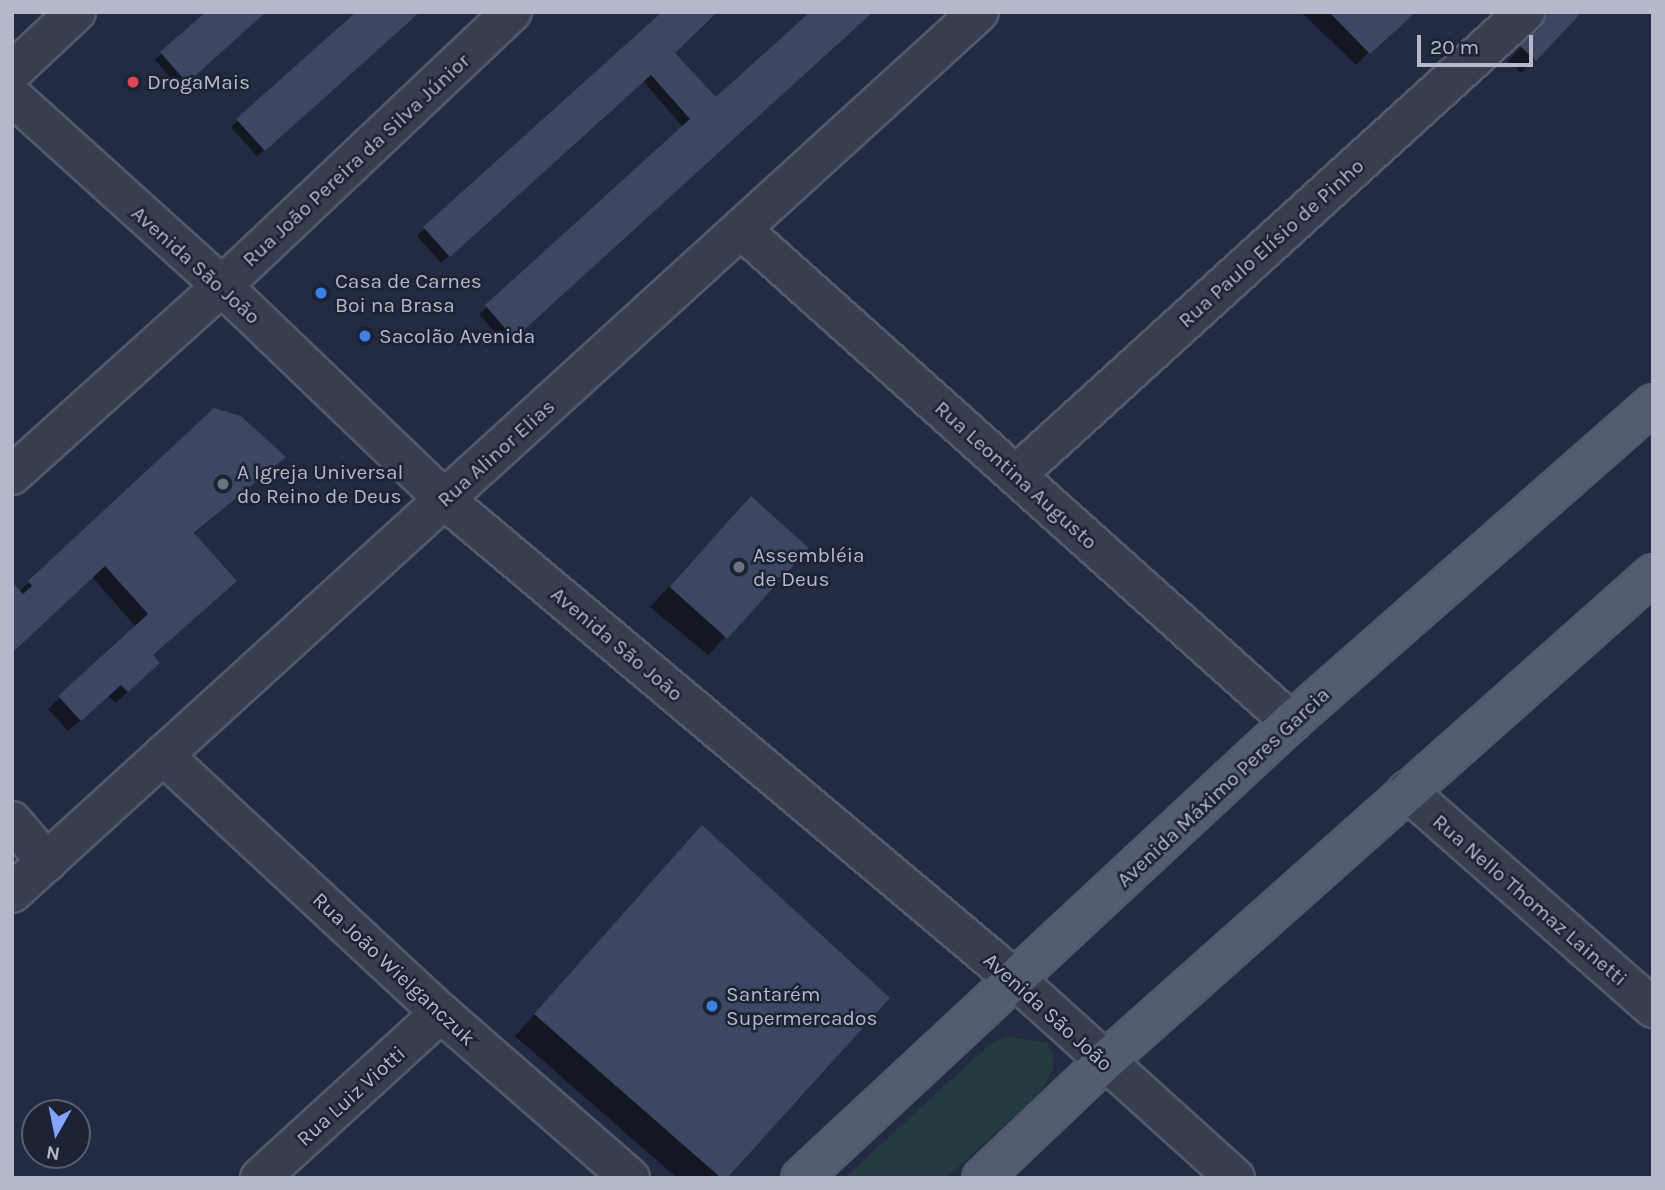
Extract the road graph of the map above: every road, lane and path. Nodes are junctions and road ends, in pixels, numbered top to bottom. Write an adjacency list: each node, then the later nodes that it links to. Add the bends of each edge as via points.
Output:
1 (76, 12): 5 (street)
2 (512, 12): 8 (street, Rua João Pereira da Silva Júnior)
3 (979, 12): 7 (street, Rua Alinor Elias)
4 (1525, 12): 11 (street, Rua Paulo Elísio de Pinho)
5 (12, 72)
6 (12, 96): 8 (street, Avenida São João)
7 (741, 229): 11 (street, Rua Leontina Augusto); 12 (street, Rua Alinor Elias)
8 (222, 286): 10 (street, Rua João Pereira da Silva Júnior); 12 (street, Avenida São João)
9 (1653, 404): 14 (main road, Avenida Máximo Peres Garcia)
10 (12, 475)
11 (1016, 475): 14 (street, Rua Leontina Augusto)
12 (444, 499): 15 (street, Rua Alinor Elias); 20 (street, Avenida São João)
13 (1653, 574): 16 (main road)
14 (1291, 722): 20 (main road, Avenida Máximo Peres Garcia)
15 (163, 755): 18 (street, Rua Alinor Elias); 22 (street, Rua João Wielganczuk)
16 (1407, 791): 21 (street, Rua Nello Thomaz Lainetti); 23 (main road)
17 (12, 821): 18 (street)
18 (47, 862): 19 (street, Rua Alinor Elias)
19 (12, 894)
20 (1016, 980): 23 (street, Avenida São João); 26 (main road, Avenida Máximo Peres Garcia)
21 (1653, 1008)
22 (441, 1013): 24 (street, Rua Luiz Viotti); 25 (street, Rua João Wielganczuk)
23 (1103, 1063): 27 (main road); 28 (street, Avenida São João)
24 (260, 1178)
25 (630, 1178)
26 (801, 1178)
27 (982, 1178)
28 (1235, 1178)

